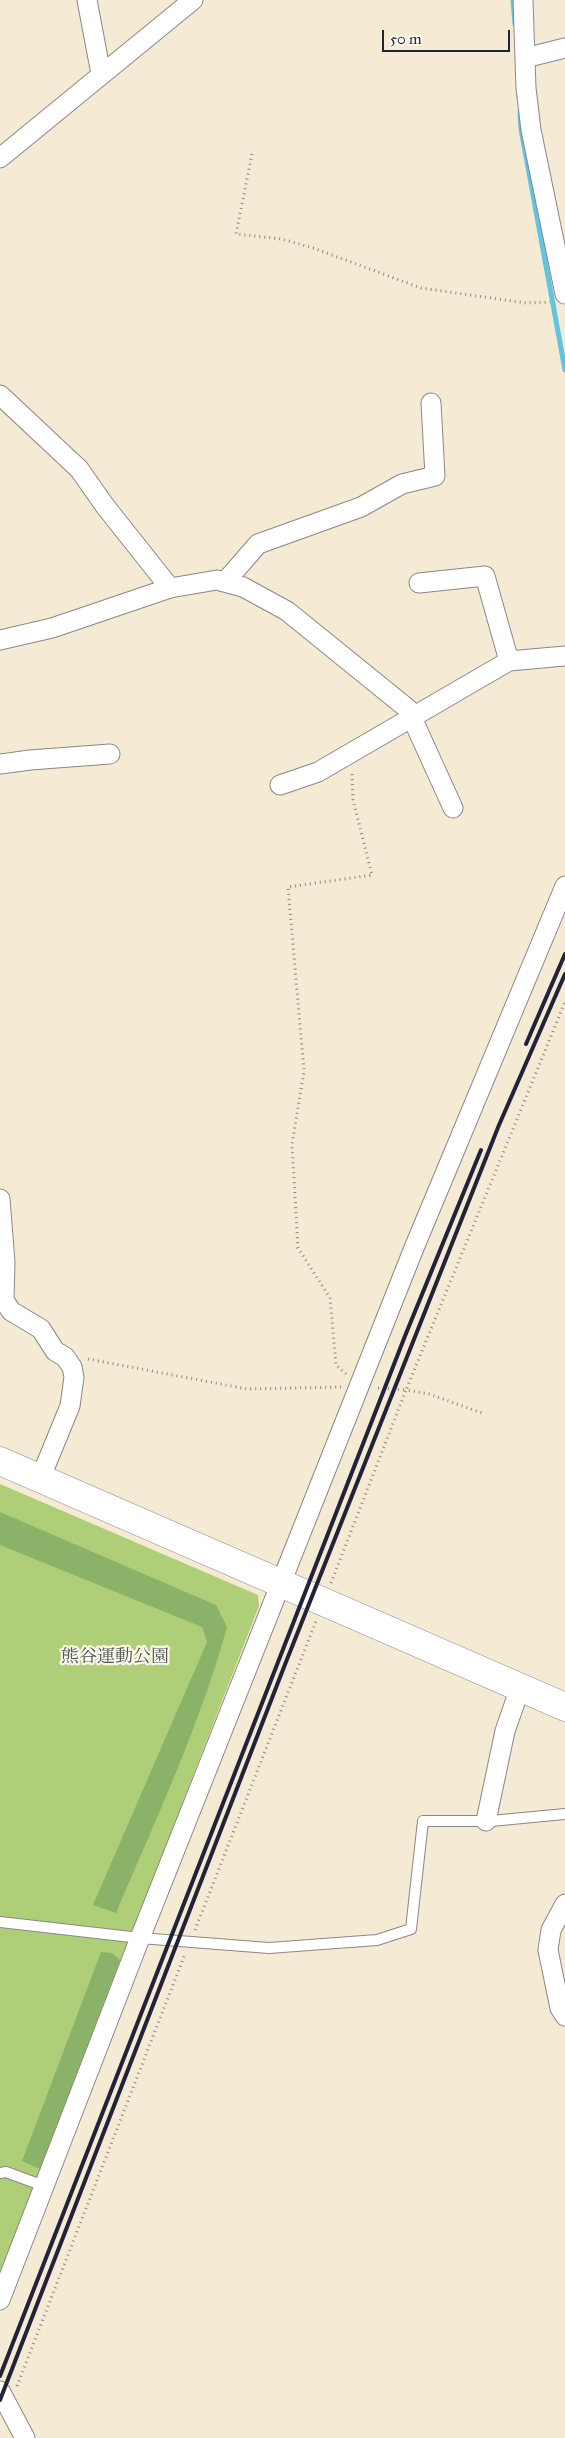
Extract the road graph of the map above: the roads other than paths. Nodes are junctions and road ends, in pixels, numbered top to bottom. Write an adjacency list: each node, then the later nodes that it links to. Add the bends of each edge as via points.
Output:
1 (87, 0): 6 (street)
2 (193, 0): 6 (street)
3 (523, 0): 5 (street)
4 (565, 48): 5 (street)
5 (525, 58): 8 (street, via 530,130)
6 (101, 74): 7 (street)
7 (0, 158)
8 (565, 294)
9 (0, 394): 13 (street, via 79,469)
10 (431, 403): 11 (street, via 435,476 402,484 361,507 258,544)
11 (225, 582): 13 (street, via 217,580); 17 (street, via 243,587 287,611 408,708)
12 (419, 583): 16 (street, via 485,576)
13 (170, 588): 14 (street, via 52,628)
14 (0, 640)
15 (565, 656): 16 (street)
16 (509, 661): 17 (street)
17 (412, 717): 20 (street, via 318,772); 21 (street)
18 (110, 754): 19 (street)
19 (0, 764)
20 (280, 785)
21 (453, 808)
22 (565, 886): 26 (street, via 414,1248)
23 (0, 1199): 25 (street, via 5,1262 4,1300 11,1311 41,1329 55,1351 72,1367 74,1378 70,1406)
24 (0, 1461): 25 (street)
25 (40, 1479): 26 (street)
26 (281, 1584): 27 (street); 33 (street)
27 (520, 1688): 28 (street); 30 (street, via 506,1731)
28 (565, 1707)
29 (565, 1814): 30 (lane)
30 (486, 1820): 33 (lane, via 423,1821 412,1929 377,1940 268,1948)
31 (565, 1904): 34 (street, via 550,1930 548,1950 560,2008)
32 (0, 1922): 33 (lane)
33 (140, 1938): 36 (street)
34 (565, 2016)
35 (0, 2172): 36 (lane)
36 (44, 2186): 37 (street)
37 (0, 2300)
38 (0, 2391): 39 (street)
39 (24, 2438)

